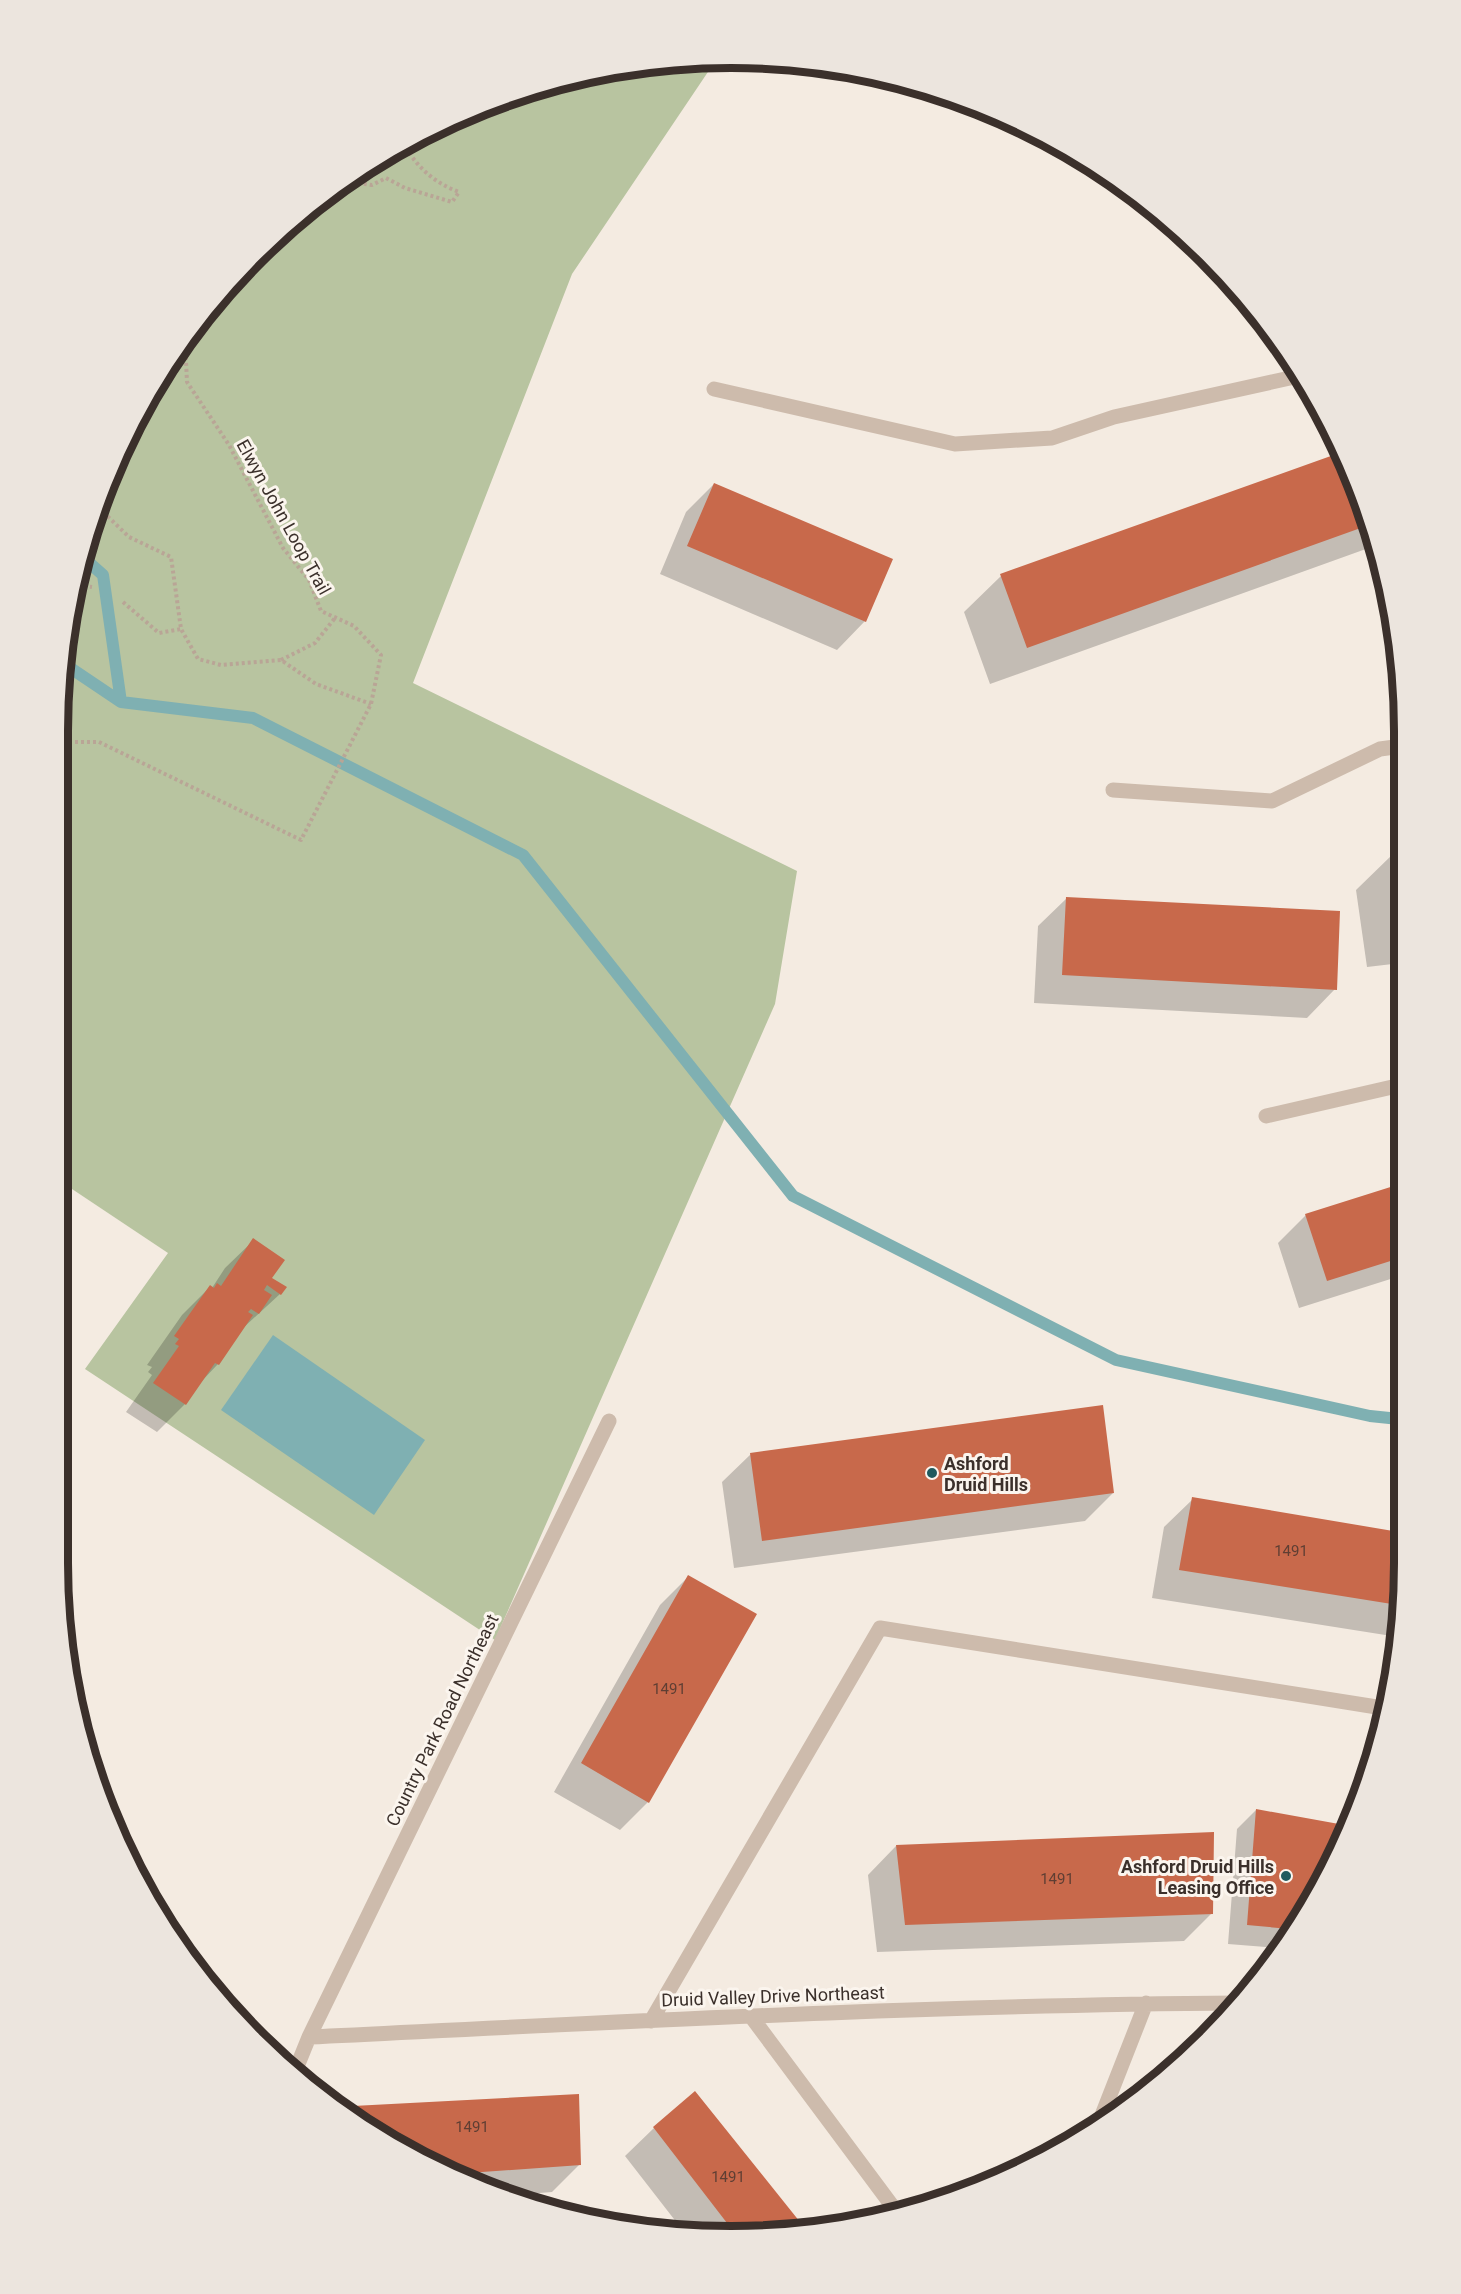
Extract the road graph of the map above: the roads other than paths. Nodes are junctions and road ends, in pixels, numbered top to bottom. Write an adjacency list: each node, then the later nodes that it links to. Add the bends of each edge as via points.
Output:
1 (1292, 378): 2 (street, via 1114,417 1052,438 955,444)
2 (714, 389)
3 (1394, 747): 4 (street, via 1380,749 1272,801)
4 (1113, 790)
5 (1394, 1087): 6 (street)
6 (1266, 1116)
7 (609, 1421): 13 (street, Country Park Road Northeast)
8 (1378, 1707): 12 (street, via 879,1628)
9 (1146, 2003): 10 (street, Druid Valley Drive Northeast); 11 (street, Druid Valley Drive Northeast); 15 (street)
10 (1227, 2003)
11 (750, 2015): 12 (street, Druid Valley Drive Northeast); 16 (street)
12 (651, 2020): 13 (street, Druid Valley Drive Northeast)
13 (309, 2037): 14 (street, Country Park Road Northeast)
14 (297, 2066)
15 (1103, 2112)
16 (892, 2206)

